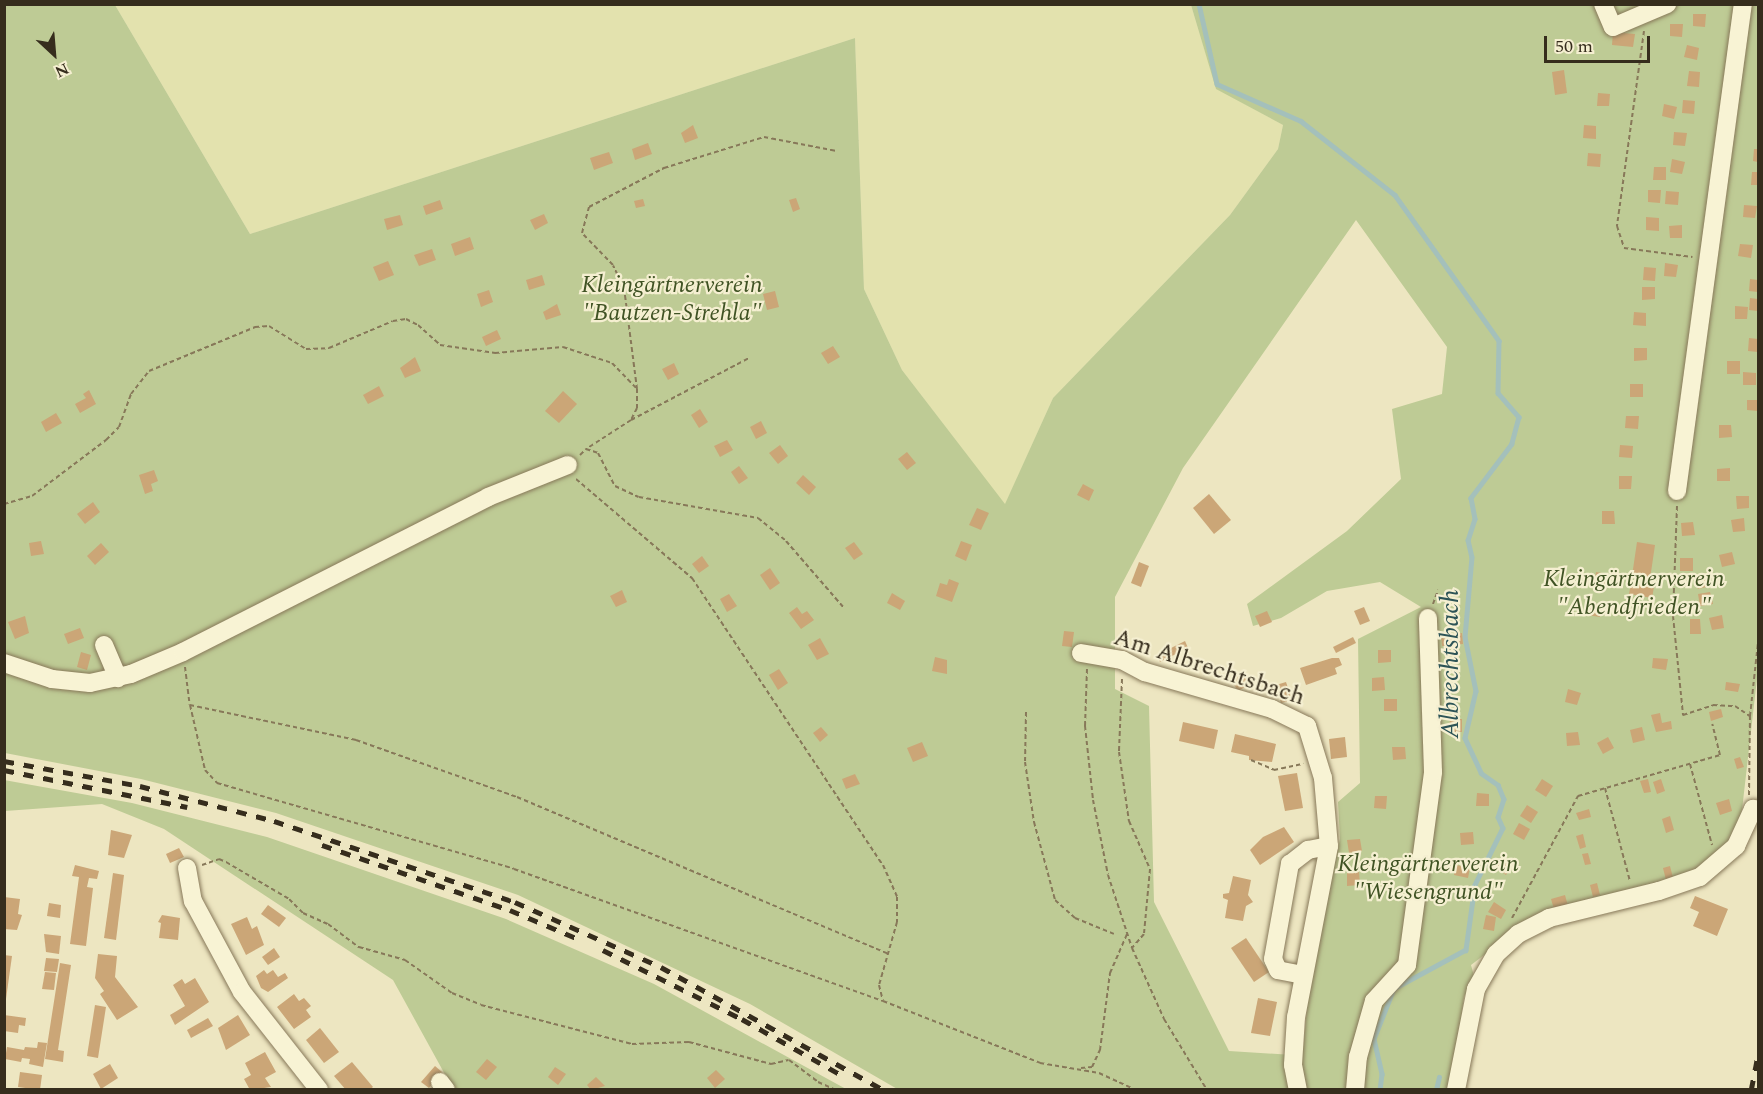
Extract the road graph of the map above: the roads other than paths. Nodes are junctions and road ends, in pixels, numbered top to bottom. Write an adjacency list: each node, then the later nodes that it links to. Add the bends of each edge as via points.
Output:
1 (1603, 4): 2 (street, via 1613,27)
2 (1667, 4)
3 (1743, 4): 5 (street)
4 (568, 465): 10 (street, via 488,497 183,652)
5 (1677, 491)
6 (1428, 618): 17 (street, via 1433,772 1407,965 1374,1000)
7 (104, 645): 10 (street)
8 (1084, 654): 12 (street, Am Albrechtsbach, via 1122,660 1145,672 1298,719 1307,726 1319,762)
9 (4, 663): 10 (street, via 52,679 90,683)
10 (118, 678)
11 (1756, 809): 18 (street, via 1736,846 1718,866 1700,877 1549,918 1518,934 1496,954 1476,989)
12 (1329, 846): 14 (street, Am Albrechtsbach); 14 (street, via 1308,850 1290,864 1273,959 1278,970)
13 (187, 868): 15 (street, via 194,901 242,992)
14 (1303, 975): 16 (street, Am Albrechtsbach, via 1293,1065)
15 (319, 1089)
16 (1298, 1089)
17 (1355, 1089)
18 (1456, 1089)

